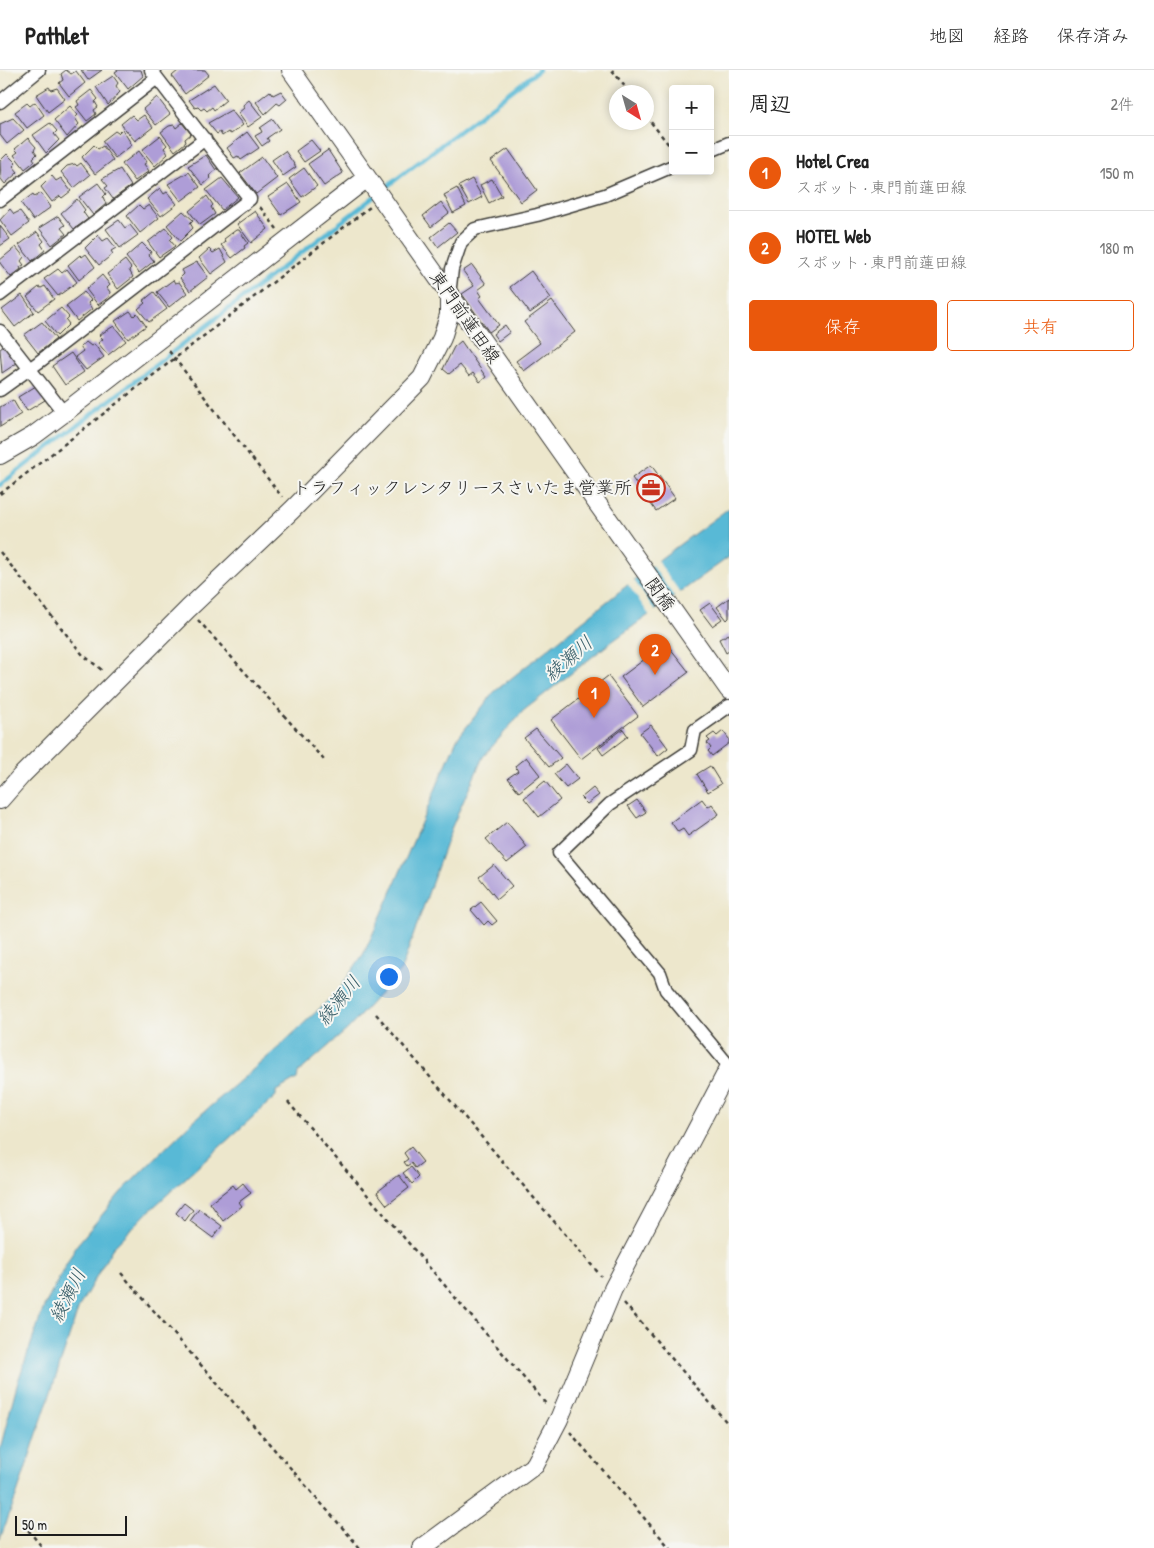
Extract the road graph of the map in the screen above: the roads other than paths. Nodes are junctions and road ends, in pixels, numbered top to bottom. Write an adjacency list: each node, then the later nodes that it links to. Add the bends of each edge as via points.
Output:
1 (39, 70): 4 (street)
2 (291, 70): 9 (street, 東門前蓮田線)
3 (155, 73): 5 (street); 10 (street)
4 (0, 102)
5 (205, 138): 11 (street); 14 (street, via 250,198)
6 (729, 143): 7 (street)
7 (714, 149)
8 (669, 168): 12 (street, via 605,196 475,229 461,242 452,269)
9 (367, 178): 12 (street, 東門前蓮田線); 16 (street)
10 (0, 200)
11 (0, 295)
12 (450, 295): 18 (street, 東門前蓮田線); 21 (street, via 449,315 442,338 422,378)
13 (0, 331): 14 (street)
14 (29, 369): 15 (street); 16 (street)
15 (0, 390)
16 (64, 413): 17 (street)
17 (0, 455)
18 (639, 565): 19 (street, 関橋)
19 (729, 690)
20 (729, 706): 22 (street, via 695,730 691,750 610,804 559,853 660,973 666,990)
21 (0, 800)
22 (729, 1067): 23 (street, via 613,1289 559,1419 535,1465)
23 (422, 1548)

